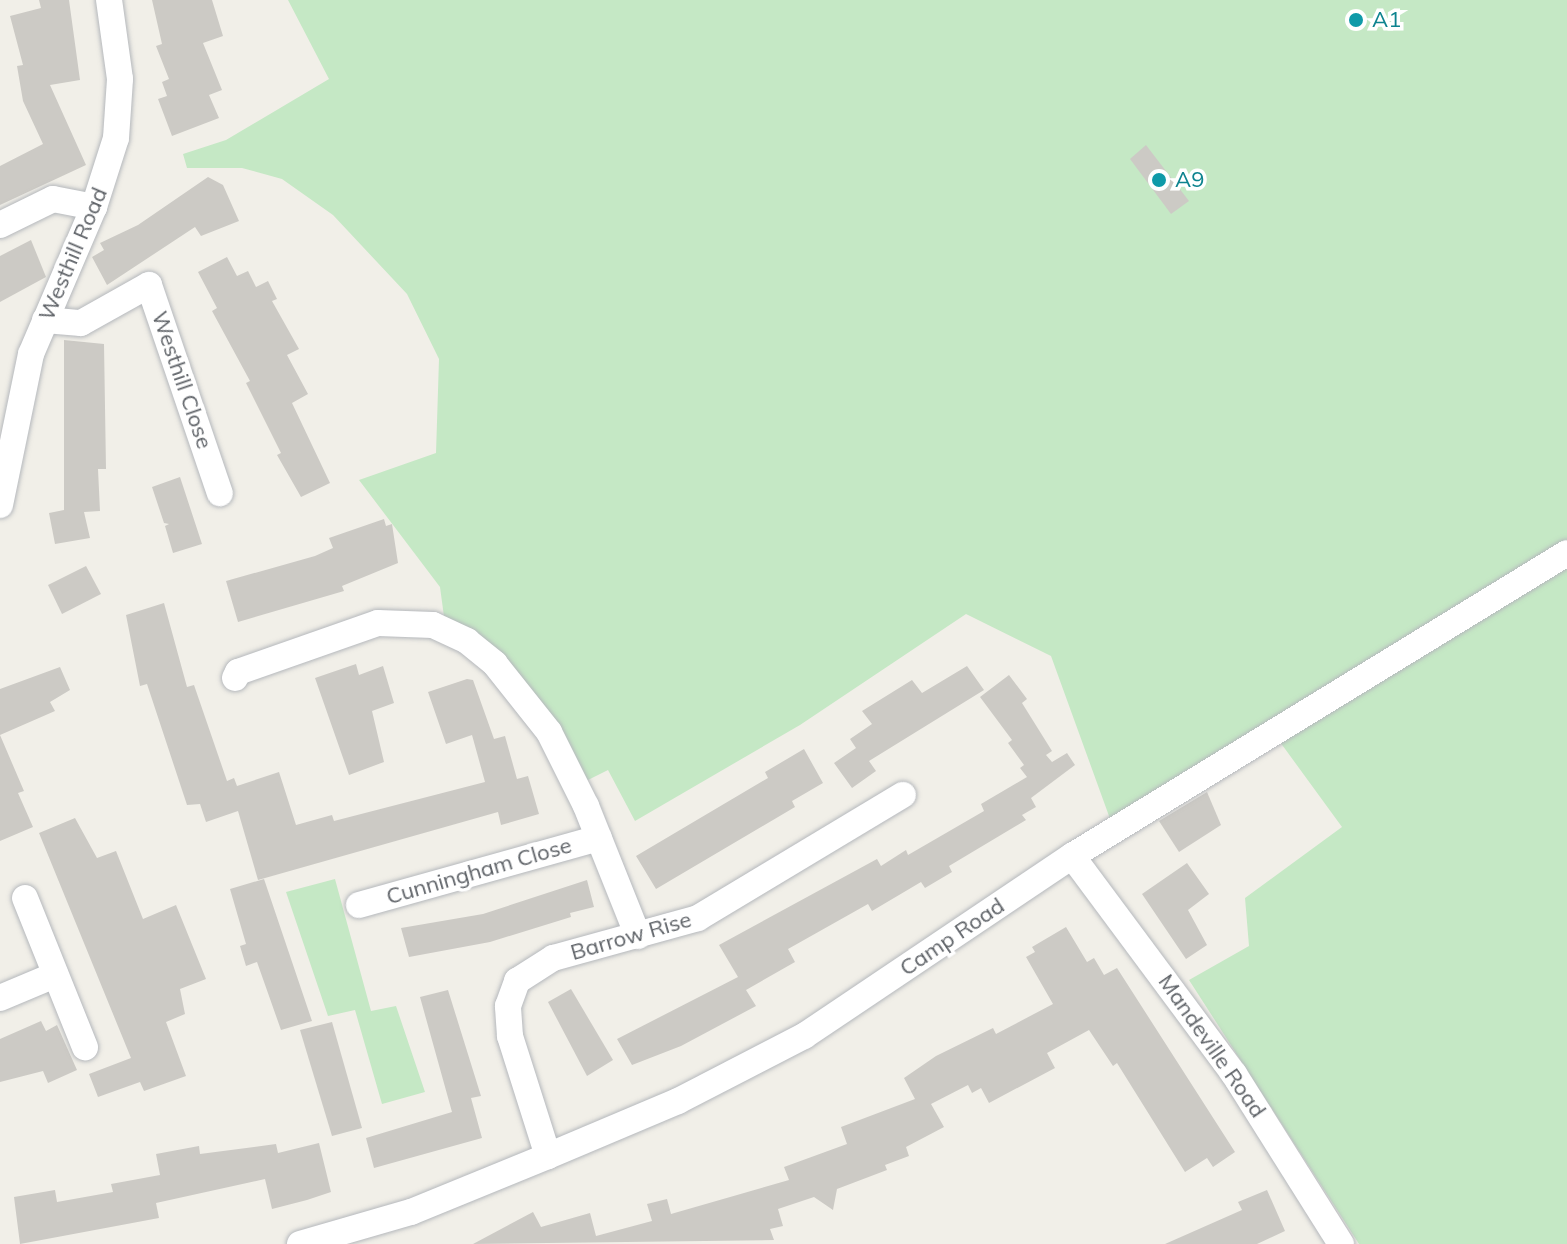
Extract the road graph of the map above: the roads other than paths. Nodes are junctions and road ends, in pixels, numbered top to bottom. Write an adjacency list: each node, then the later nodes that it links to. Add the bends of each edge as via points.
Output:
1 (109, 0): 2 (street, Westhill Road, via 120,109)
2 (94, 207): 3 (street, via 53,199); 4 (street, Westhill Road)
3 (0, 225)
4 (45, 320): 5 (street, Westhill Close, via 81,323 149,285); 6 (street, Westhill Road, via 24,380)
5 (220, 493)
6 (0, 505)
7 (1567, 553): 11 (street, Camp Road)
8 (235, 678): 10 (street, via 238,672 378,623 414,622 452,633 495,664 549,732)
9 (903, 795): 14 (street, Barrow Rise, via 713,911)
10 (599, 838): 13 (street, Cunningham Close); 14 (street)
11 (1072, 856): 18 (street, Camp Road, via 804,1036 678,1101); 20 (street, Mandeville Road, via 1234,1074)
12 (25, 898): 15 (street)
13 (359, 905)
14 (638, 936): 18 (street, Barrow Rise, via 553,958 526,973 511,991 510,1036)
15 (55, 975): 16 (street); 17 (street)
16 (0, 998)
17 (85, 1047)
18 (548, 1156): 19 (street, Camp Road, via 411,1212)
19 (300, 1244)
20 (1341, 1244)

